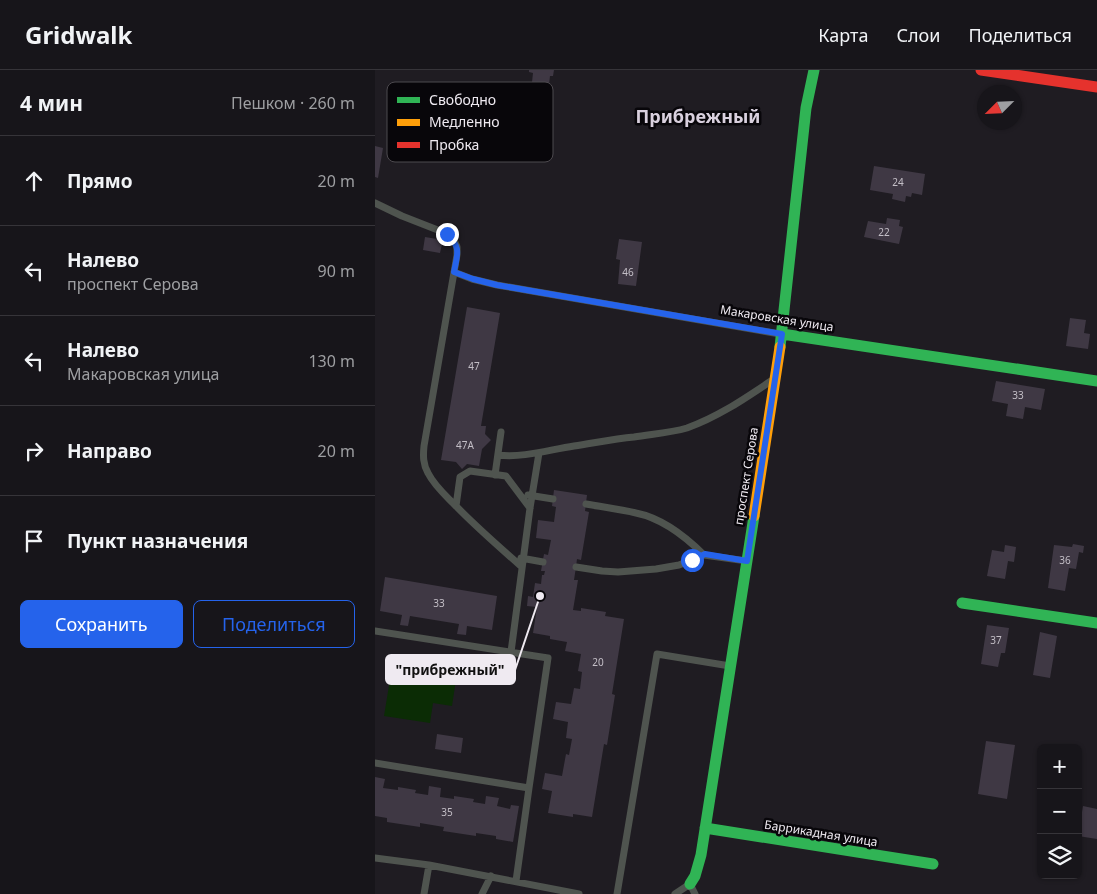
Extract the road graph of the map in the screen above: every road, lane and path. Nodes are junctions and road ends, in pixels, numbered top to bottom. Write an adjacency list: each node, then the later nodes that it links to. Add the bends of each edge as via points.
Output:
1 (814, 70): 6 (street, проспект Серова, via 806,108)
2 (981, 70): 3 (street)
3 (1097, 87)
4 (375, 203): 5 (lane, via 454,240 457,247)
5 (454, 272): 6 (lane, Макаровская улица, via 497,285); 17 (lane, via 423,456 433,481)
6 (782, 334): 7 (street, проспект Серова); 8 (street, Макаровская улица)
7 (775, 378): 10 (lane, via 733,407 686,428); 22 (street, проспект Серова)
8 (1097, 381)
9 (501, 432): 11 (lane)
10 (539, 453): 11 (lane); 14 (lane)
11 (498, 455): 12 (lane)
12 (495, 475): 13 (lane, via 506,476); 17 (lane, via 470,471 460,478)
13 (519, 494): 14 (lane); 18 (lane)
14 (532, 496): 15 (lane); 18 (lane)
15 (553, 499)
16 (586, 504): 19 (lane, via 652,518)
17 (456, 506): 20 (lane)
18 (530, 508): 21 (lane)
19 (705, 554): 22 (lane); 25 (lane, via 657,570 618,572)
20 (510, 556): 21 (lane); 24 (lane)
21 (523, 558): 23 (lane); 24 (lane)
22 (747, 561): 30 (street, проспект Серова)
23 (543, 562)
24 (522, 566): 29 (lane)
25 (576, 567)
26 (962, 603): 27 (street)
27 (1097, 623)
28 (375, 630): 29 (lane)
29 (511, 652): 32 (lane, via 548,658)
30 (730, 666): 33 (street, проспект Серова); 43 (lane, via 657,654)
31 (375, 763): 32 (lane)
32 (529, 788): 38 (lane)
33 (705, 828): 35 (street, Баррикадная улица); 39 (street, проспект Серова)
34 (375, 858): 36 (lane)
35 (933, 864)
36 (429, 865): 37 (lane); 40 (lane)
37 (491, 876): 38 (lane); 41 (lane)
38 (517, 881): 42 (lane)
39 (693, 889): 44 (lane)
40 (424, 894)
41 (482, 894)
42 (579, 894)
43 (617, 894)
44 (675, 894)

